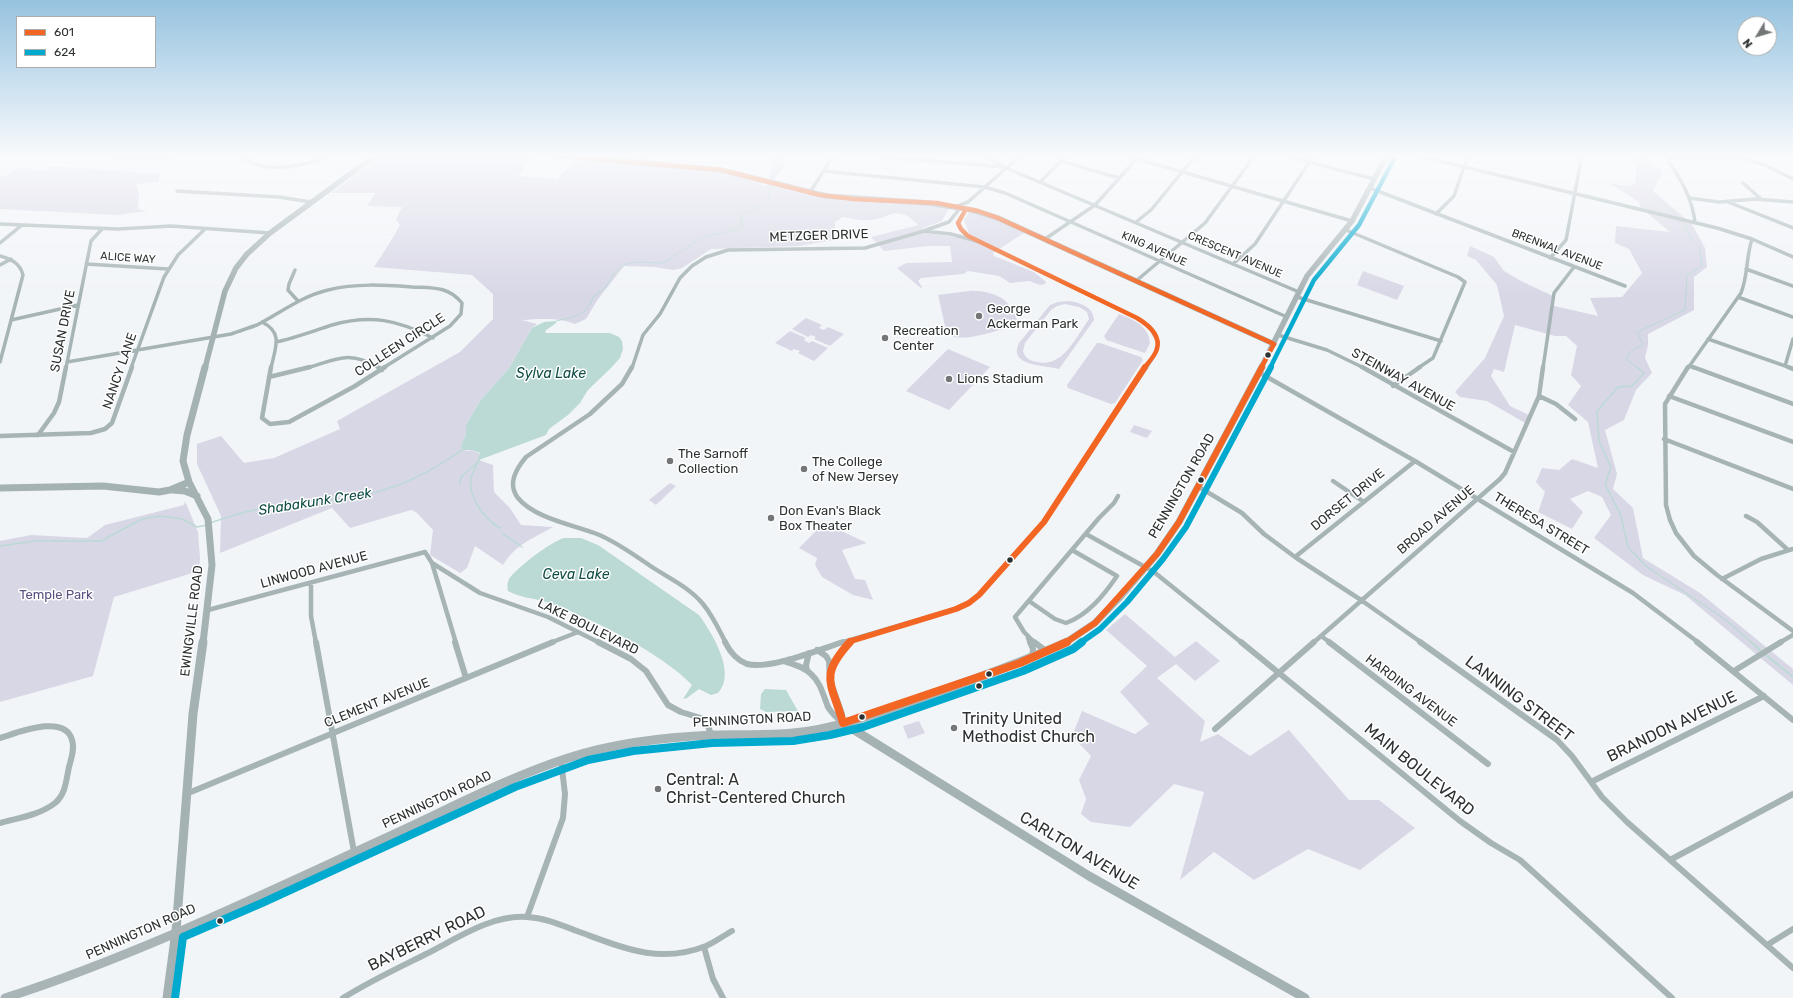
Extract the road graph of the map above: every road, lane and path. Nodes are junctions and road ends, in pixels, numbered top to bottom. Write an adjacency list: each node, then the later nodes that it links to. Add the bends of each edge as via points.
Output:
1 (311, 202): 35 (street, EWINGVILLE ROAD)
2 (911, 202): 20 (street)
3 (968, 202): 20 (street); 20 (street, via 968,206)
4 (1024, 202): 23 (street, KING AVENUE)
5 (1087, 202): 19 (street, CRESCENT AVENUE)
6 (1098, 202): 19 (street)
7 (1158, 202): 24 (street)
8 (1220, 202): 42 (street, via 1205,223)
9 (1284, 202): 22 (street); 49 (street, via 1256,244)
10 (1363, 202): 22 (main road, PENNINGTON ROAD)
11 (1404, 202): 21 (street, BRENWAL AVENUE)
12 (1448, 202): 21 (street)
13 (1573, 202): 45 (street, via 1566,240)
14 (1610, 202): 25 (street)
15 (1690, 202): 25 (street)
16 (1722, 202): 17 (street)
17 (1726, 202): 18 (street); 29 (street)
18 (1731, 202)
19 (1095, 205): 23 (street); 24 (street, CRESCENT AVENUE)
20 (963, 208): 26 (street); 32 (street, via 958,221); 39 (street, via 992,216)
21 (1436, 214): 45 (street, BRENWAL AVENUE)
22 (1352, 221): 33 (main road, PENNINGTON ROAD)
23 (1070, 222): 39 (street); 47 (street, KING AVENUE)
24 (1136, 222): 42 (street, CRESCENT AVENUE)
25 (1695, 222): 40 (street)
26 (945, 223): 34 (street); 36 (street)
27 (0, 224): 28 (street)
28 (22, 225): 30 (street); 41 (street)
29 (1793, 228)
30 (102, 229): 31 (street, via 127,230 171,226); 48 (street, SUSAN DRIVE, via 91,241)
31 (205, 229): 35 (street); 53 (street, NANCY LANE, via 182,250)
32 (959, 229): 37 (street); 38 (street)
33 (1346, 230): 58 (main road, PENNINGTON ROAD, via 1311,270); 71 (street, via 1460,277 1465,284)
34 (924, 231): 36 (street, METZGER DRIVE); 126 (street, METZGER DRIVE, via 865,248 724,250 711,254 686,271 675,284 662,311 644,334 632,370 623,383 580,423 525,458 515,471 512,486 518,499 554,520 606,538 685,588 710,613 734,657 745,664 759,666)
35 (270, 233): 67 (street, EWINGVILLE ROAD, via 247,254 232,275 225,291)
36 (943, 233): 37 (street, METZGER DRIVE)
37 (950, 234): 38 (street, METZGER DRIVE)
38 (972, 239): 121 (street, METZGER DRIVE, via 1137,318 1150,326 1154,332 1158,342 1157,349 1051,512 979,595 956,609)
39 (1044, 239): 55 (street)
40 (1752, 239): 44 (street); 52 (street, via 1748,248)
41 (0, 243)
42 (1183, 243): 47 (street); 49 (street, CRESCENT AVENUE)
43 (0, 256): 46 (street)
44 (1793, 257)
45 (1550, 258): 51 (street, BRENWAL AVENUE)
46 (11, 260): 50 (street); 64 (street, via 19,265 23,275)
47 (1160, 261): 55 (street); 62 (street, KING AVENUE)
48 (86, 264): 53 (street, ALICE WAY); 61 (street, SUSAN DRIVE)
49 (1233, 264): 58 (street, CRESCENT AVENUE)
50 (0, 265)
51 (1574, 267): 56 (street, BRENWAL AVENUE); 84 (street, BROAD AVENUE, via 1554,293)
52 (1746, 268): 57 (street); 59 (street, via 1744,286)
53 (168, 269): 74 (street, NANCY LANE)
54 (295, 270): 60 (street, via 288,289)
55 (1136, 281): 73 (street)
56 (1625, 286)
57 (1793, 286)
58 (1298, 295): 62 (main road, PENNINGTON ROAD); 71 (street, CRESCENT AVENUE)
59 (1738, 298): 63 (street); 69 (street)
60 (298, 301): 65 (street, COLLEEN CIRCLE); 68 (street, COLLEEN CIRCLE, via 327,290 362,284 446,290 460,300 462,310 455,322)
61 (78, 305): 64 (street); 76 (street, SUSAN DRIVE)
62 (1287, 317): 66 (main road, PENNINGTON ROAD)
63 (1793, 317)
64 (11, 320): 75 (street)
65 (262, 322): 67 (street, COLLEEN CIRCLE, via 240,331); 72 (street, via 275,330)
66 (1278, 335): 73 (main road, PENNINGTON ROAD); 83 (street, STEINWAY AVENUE, via 1334,352)
67 (213, 337): 74 (street, COLLEEN CIRCLE); 95 (street, EWINGVILLE ROAD, via 183,451)
68 (433, 338): 72 (street, via 400,323 363,320 334,324 295,339); 80 (street, COLLEEN CIRCLE)
69 (1708, 339): 77 (street); 78 (street)
70 (1793, 339): 78 (street)
71 (1441, 341): 83 (street, via 1431,361)
72 (276, 342): 82 (street, COLLEEN CIRCLE)
73 (1274, 344): 81 (main road, PENNINGTON ROAD)
74 (138, 350): 76 (street, COLLEEN CIRCLE); 88 (street, NANCY LANE, via 114,420 109,426 91,433)
75 (0, 362)
76 (67, 362): 88 (street, SUSAN DRIVE, via 57,408)
77 (1689, 366): 85 (street); 86 (street)
78 (1785, 366): 79 (street)
79 (1793, 369)
80 (382, 370): 82 (street, via 366,360 350,357 337,358); 82 (street, COLLEEN CIRCLE, via 293,421 279,424 266,422 262,418)
81 (1260, 373): 93 (street, THERESA STREET); 96 (main road, PENNINGTON ROAD)
82 (269, 378)
83 (1393, 386): 92 (street, STEINWAY AVENUE)
84 (1539, 396): 87 (street, via 1556,404); 92 (street, BROAD AVENUE)
85 (1669, 396): 90 (street, via 1664,410); 91 (street)
86 (1793, 404)
87 (1575, 419)
88 (38, 435): 89 (street, NANCY LANE)
89 (0, 436)
90 (1664, 439): 98 (street); 111 (street, via 1666,505 1669,520 1688,549)
91 (1793, 442)
92 (1514, 452): 102 (street, BROAD AVENUE, via 1505,473)
93 (1415, 461): 102 (street, THERESA STREET); 103 (street, DORSET DRIVE)
94 (1333, 481): 103 (street)
95 (189, 482): 99 (street); 100 (street, EWINGVILLE ROAD)
96 (1199, 487): 108 (street, LANNING STREET, via 1242,513 1264,534); 110 (main road, PENNINGTON ROAD, via 1179,522)
97 (0, 488): 99 (street, via 103,486 159,492)
98 (1793, 489)
99 (170, 490): 100 (street, via 185,491)
100 (197, 496): 115 (street, EWINGVILLE ROAD, via 210,529 212,565)
101 (1118, 496): 105 (street)
102 (1478, 498): 113 (street, BROAD AVENUE); 129 (street, THERESA STREET, via 1646,602)
103 (1364, 502): 108 (street, DORSET DRIVE)
104 (1746, 516): 107 (street)
105 (1086, 534): 106 (street); 110 (street, MAIN BOULEVARD)
106 (1072, 550): 114 (street); 114 (street, via 1117,576 1111,585 1081,614 1066,623 1055,619)
107 (1790, 550): 111 (street, via 1761,559)
108 (1295, 557): 113 (street, LANNING STREET)
109 (432, 563): 112 (street, LINWOOD AVENUE, via 425,552); 117 (street, LAKE BOULEVARD, via 480,593 532,611); 131 (street)
110 (1146, 566): 123 (main road, PENNINGTON ROAD, via 1095,623); 130 (street, MAIN BOULEVARD)
111 (1722, 579): 116 (street)
112 (311, 583): 115 (street, LINWOOD AVENUE); 136 (street, via 311,616)
113 (1361, 600): 120 (street, BROAD AVENUE); 141 (street, LANNING STREET, via 1557,740)
114 (1029, 601): 119 (street, via 1015,617)
115 (208, 610): 142 (street, EWINGVILLE ROAD, via 193,714)
116 (1793, 631)
117 (578, 632): 131 (street, CLEMENT AVENUE); 137 (street, LAKE BOULEVARD, via 640,665 651,677 668,705 707,722)
118 (1793, 635): 129 (street)
119 (1027, 636): 123 (street); 125 (street)
120 (1321, 636): 130 (street, BROAD AVENUE); 140 (street, HARDING AVENUE)
121 (851, 640): 122 (street, METZGER DRIVE); 127 (street)
122 (817, 650): 124 (street, METZGER DRIVE); 127 (street, via 826,656)
123 (1048, 652): 125 (main road, PENNINGTON ROAD)
124 (809, 653): 126 (street, METZGER DRIVE); 128 (street)
125 (1032, 658): 134 (main road, PENNINGTON ROAD)
126 (781, 661): 128 (street)
127 (830, 668): 134 (street)
128 (807, 670): 134 (street, via 820,682 834,717)
129 (1734, 671): 132 (street, THERESA STREET)
130 (1278, 672): 135 (street, BROAD AVENUE); 159 (street, MAIN BOULEVARD, via 1460,821 1533,870)
131 (466, 678): 136 (street, CLEMENT AVENUE)
132 (1764, 696): 133 (street, THERESA STREET); 141 (street, BRANDON AVENUE)
133 (1793, 720)
134 (843, 723): 137 (main road, PENNINGTON ROAD, via 792,733); 158 (street, CARLTON AVENUE, via 1070,864)
135 (1215, 729)
136 (332, 733): 142 (street, CLEMENT AVENUE); 145 (street)
137 (711, 735): 139 (main road, PENNINGTON ROAD, via 632,743)
138 (0, 738): 144 (street, via 38,727 55,726 67,730 73,746 66,787 61,797 42,810)
139 (561, 760): 145 (main road, PENNINGTON ROAD); 147 (street, via 565,794 562,818)
140 (1488, 764)
141 (1591, 782): 146 (street, LANNING STREET, via 1614,810)
142 (186, 794): 149 (street, EWINGVILLE ROAD)
143 (1793, 794): 146 (street)
144 (0, 823)
145 (354, 852): 149 (main road, PENNINGTON ROAD)
146 (1670, 860): 151 (street, LANNING STREET)
147 (527, 917): 152 (street, BAYBERRY ROAD, via 550,921 646,954); 156 (street, BAYBERRY ROAD, via 509,918 482,926 365,984)
148 (1793, 929): 151 (street)
149 (176, 931): 154 (main road, PENNINGTON ROAD, via 89,969); 155 (street, EWINGVILLE ROAD)
150 (732, 931): 152 (street, BAYBERRY ROAD)
151 (1767, 945): 153 (street, LANNING STREET)
152 (704, 947): 157 (street, via 713,979)
153 (1793, 968)
154 (5, 998)
155 (167, 998)
156 (343, 998)
157 (723, 998)
158 (1305, 998)
159 (1672, 998)

